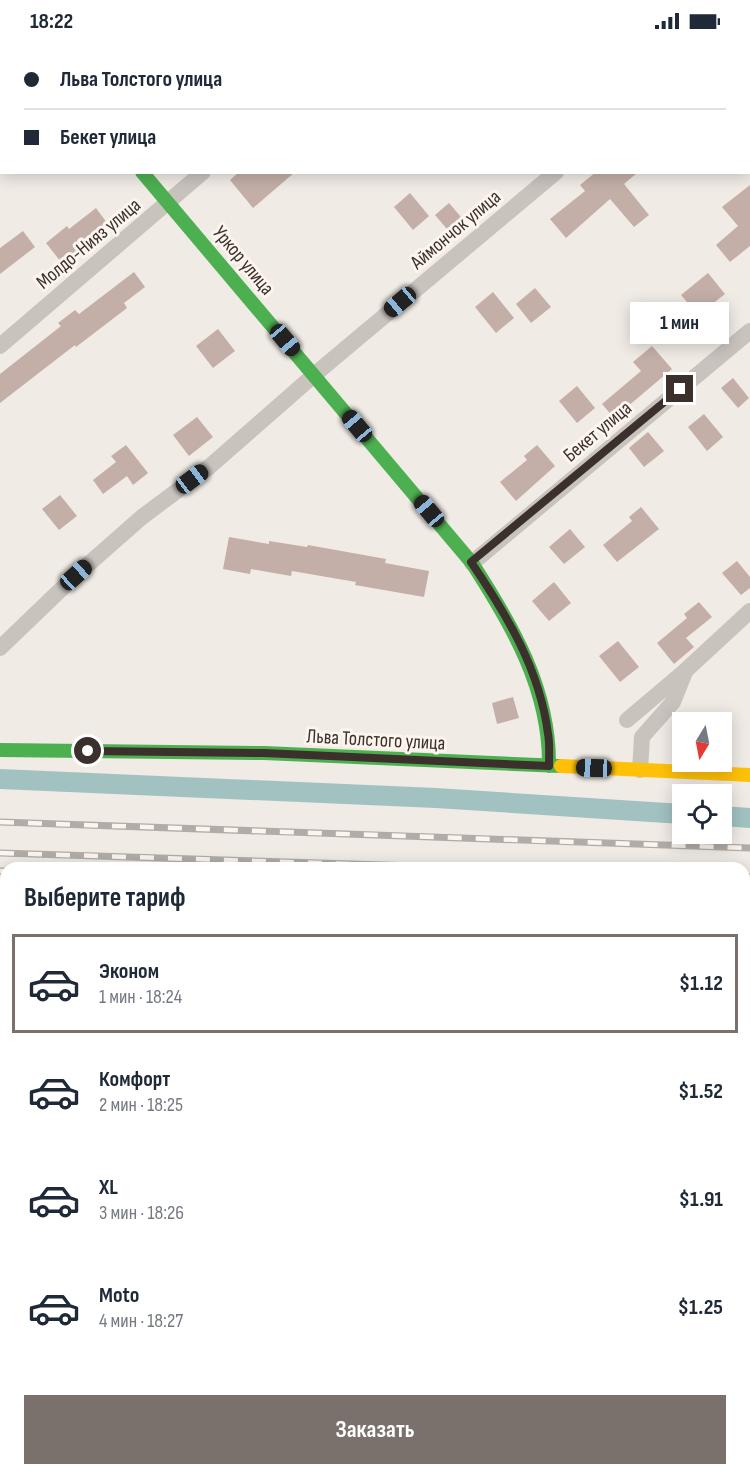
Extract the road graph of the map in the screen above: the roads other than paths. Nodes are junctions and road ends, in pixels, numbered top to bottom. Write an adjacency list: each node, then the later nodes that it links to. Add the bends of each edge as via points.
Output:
1 (144, 174): 4 (main road, Уркор улица)
2 (201, 174): 4 (street, Молдо-Нияз улица)
3 (554, 174): 7 (street, Аймончок улица)
4 (168, 203): 6 (street, Молдо-Нияз улица); 7 (main road, Уркор улица)
5 (750, 331): 8 (street, Бекет улица)
6 (0, 346)
7 (314, 375): 8 (main road, Уркор улица); 10 (street, Аймончок улица, via 209,467 142,517)
8 (471, 562): 14 (main road, Уркор улица, via 523,647 540,697 548,734)
9 (750, 611): 11 (street)
10 (0, 648)
11 (685, 671): 12 (street); 15 (street, via 673,702 642,737)
12 (627, 720)
13 (0, 750): 14 (main road, Льва Толстого улица, via 264,753)
14 (549, 766): 15 (main road, Льва Толстого улица)
15 (640, 770): 16 (main road, Льва Толстого улица)
16 (750, 775)

